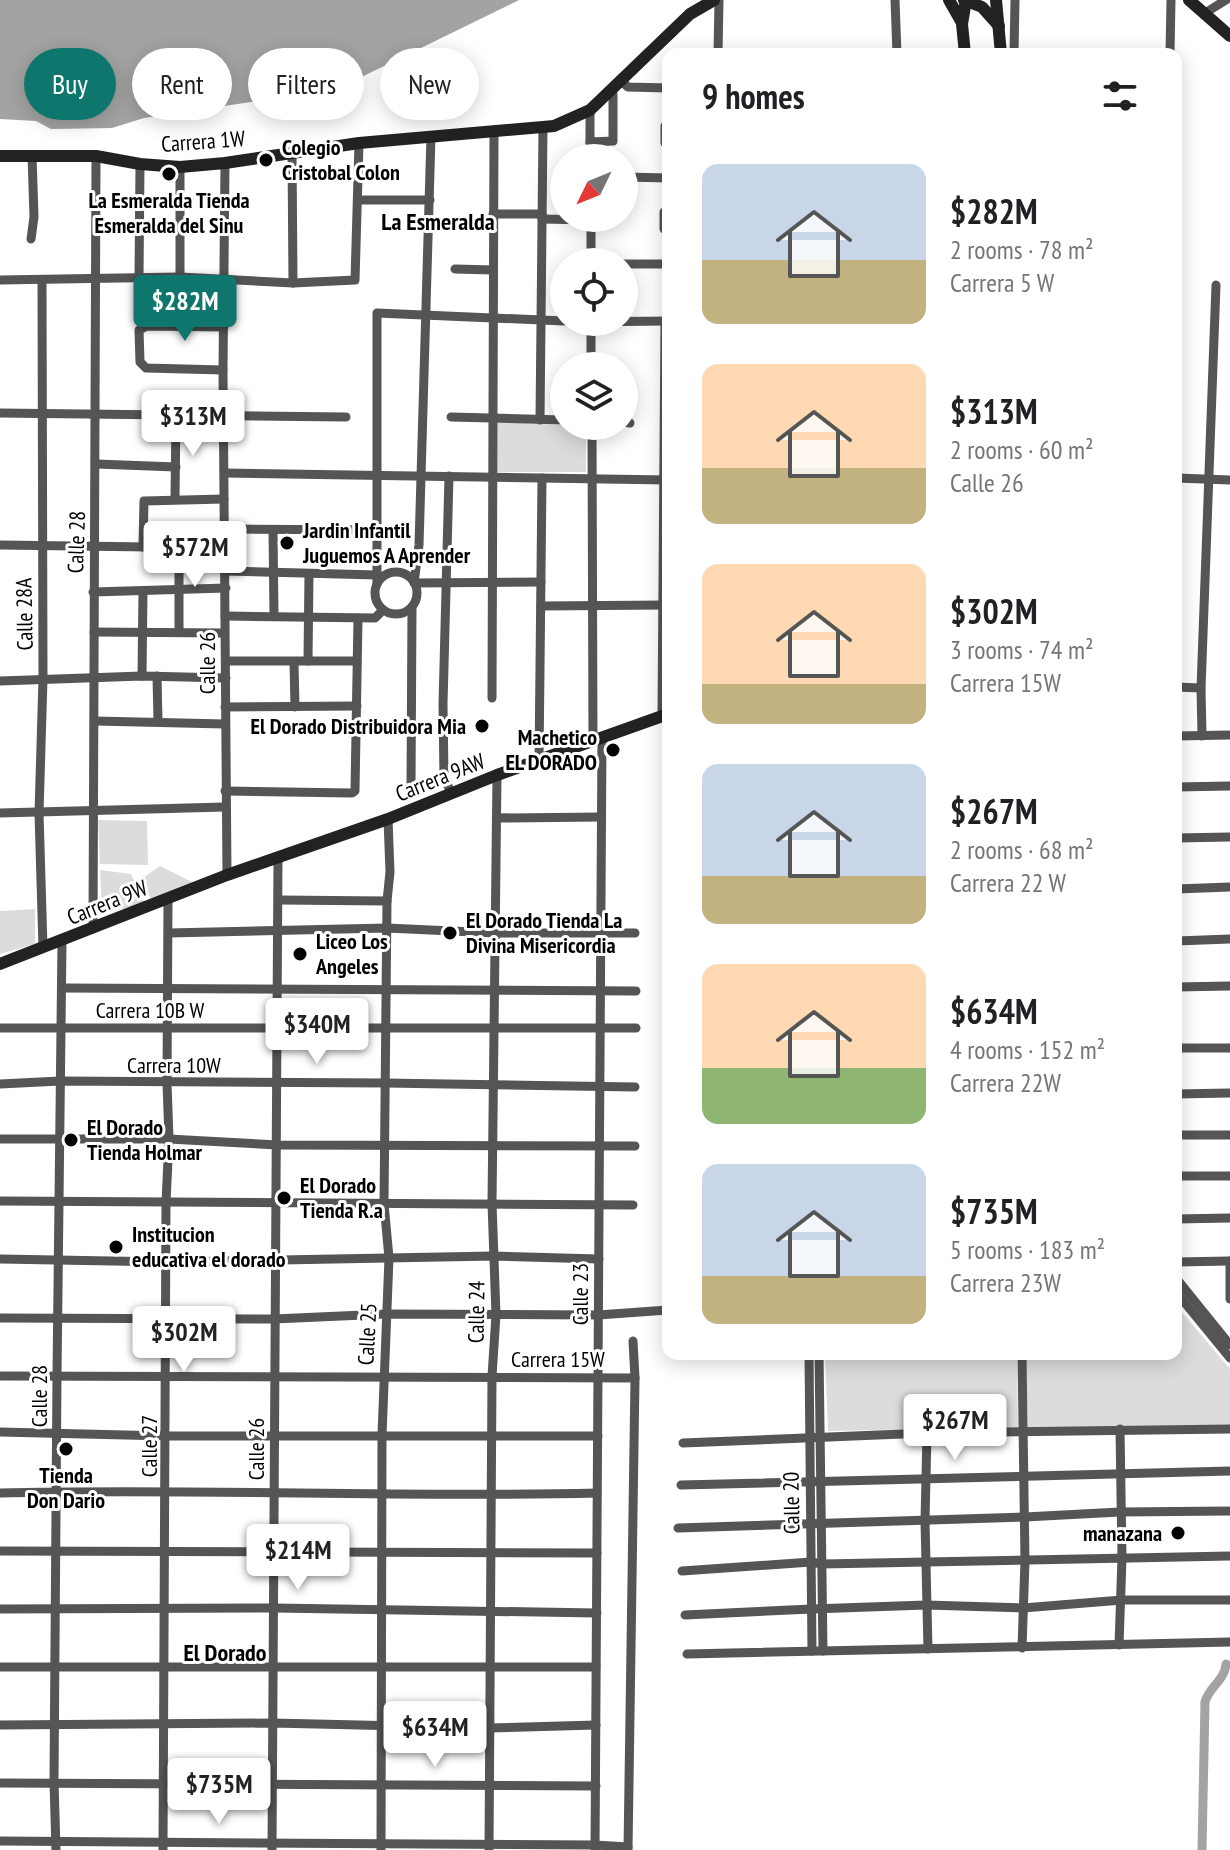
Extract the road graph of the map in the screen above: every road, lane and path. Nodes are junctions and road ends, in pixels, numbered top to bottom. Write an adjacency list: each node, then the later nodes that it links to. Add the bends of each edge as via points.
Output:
1 (716, 0): 14 (street); 20 (main road, Carrera 1W, via 690,14)
2 (895, 0): 15 (street)
3 (949, 0): 11 (main road)
4 (965, 0): 11 (main road); 12 (main road)
5 (996, 0): 12 (main road)
6 (1015, 0): 18 (street)
7 (1171, 0): 19 (street)
8 (1189, 0): 10 (main road)
9 (1226, 0): 10 (street)
10 (1205, 13): 13 (main road)
11 (962, 24): 16 (main road)
12 (1000, 26): 17 (main road)
13 (1230, 36)
14 (718, 48)
15 (897, 48)
16 (965, 48)
17 (1000, 48)
18 (1014, 48)
19 (1170, 48)
20 (620, 80): 21 (street, via 628,87); 22 (main road, Carrera 1W)
21 (662, 88)
22 (610, 90): 23 (main road, Carrera 1W); 27 (street, via 613,141)
23 (590, 110): 24 (main road, Carrera 1W); 27 (street)
24 (543, 127): 25 (main road, Carrera 1W); 40 (street)
25 (494, 130): 26 (main road, Carrera 1W); 42 (street)
26 (431, 136): 28 (main road, Carrera 1W); 39 (street)
27 (590, 142)
28 (359, 143): 29 (main road, Carrera 1W); 38 (street)
29 (292, 151): 33 (main road, Carrera 1W); 55 (street)
30 (32, 155): 31 (main road, Carrera 1W); 32 (main road, Carrera 1W); 44 (street)
31 (0, 156)
32 (96, 156): 34 (main road, Carrera 1W); 50 (street, Calle 28)
33 (225, 163): 35 (main road, Carrera 1W); 54 (street, Calle 26)
34 (140, 164): 35 (main road, Carrera 1W); 51 (street)
35 (180, 167): 49 (street)
36 (638, 177): 37 (street)
37 (662, 178)
38 (359, 200): 39 (street); 55 (street, via 355,280)
39 (430, 200): 57 (street)
40 (542, 216): 41 (street); 42 (street); 59 (street)
41 (550, 216)
42 (493, 217): 43 (street); 48 (street)
43 (456, 221)
44 (31, 239)
45 (638, 264): 46 (street)
46 (662, 264)
47 (455, 269): 48 (street)
48 (493, 270): 58 (street)
49 (180, 277): 51 (street); 54 (street)
50 (95, 278): 51 (street); 53 (street); 67 (street, Calle 28)
51 (139, 278)
52 (0, 280): 53 (street)
53 (42, 280): 65 (street, Calle 28A)
54 (226, 280): 55 (street); 63 (street, Calle 26)
55 (293, 283)
56 (1216, 285): 86 (street)
57 (427, 315): 58 (street); 79 (street, via 377,313); 80 (street)
58 (493, 318): 59 (street); 72 (street)
59 (541, 320): 60 (street); 73 (street)
60 (550, 320)
61 (638, 321): 62 (street)
62 (662, 321)
63 (224, 327): 64 (street, Calle 26); 64 (street, via 139,330 140,362 146,368)
64 (223, 370): 69 (street, Calle 26)
65 (41, 412): 66 (street); 67 (street); 95 (street, Calle 28A)
66 (0, 413)
67 (95, 414): 68 (street); 76 (street, Calle 28)
68 (176, 415): 69 (street); 77 (street)
69 (225, 416): 70 (street); 78 (street, Calle 26)
70 (346, 417)
71 (451, 417): 72 (street)
72 (493, 419): 73 (street); 82 (street)
73 (540, 420): 74 (street)
74 (550, 420)
75 (592, 440): 84 (street, Calle 23)
76 (96, 464): 77 (street); 96 (street, Calle 28)
77 (176, 467): 89 (street)
78 (225, 473): 79 (street); 90 (street, Calle 26)
79 (377, 475): 80 (street); 93 (street)
80 (420, 476): 81 (street); 106 (street)
81 (449, 476): 82 (street); 107 (street)
82 (493, 477): 83 (street); 104 (street)
83 (542, 478): 84 (street); 105 (street)
84 (592, 478): 87 (street); 112 (street, Calle 23)
85 (1182, 478): 86 (street)
86 (1209, 479): 88 (street); 136 (street)
87 (662, 480)
88 (1230, 480)
89 (175, 499): 90 (street); 97 (street, via 143,502)
90 (224, 499): 91 (street, Calle 26)
91 (225, 529): 92 (street); 99 (street, Calle 26)
92 (273, 530): 93 (street); 101 (street)
93 (377, 530): 103 (street)
94 (0, 545): 95 (street)
95 (41, 545): 96 (street); 132 (street, Calle 28A)
96 (95, 546): 97 (street); 111 (street, Calle 28)
97 (143, 547): 98 (street)
98 (179, 547): 99 (street); 109 (street)
99 (224, 548): 100 (street, Calle 26)
100 (226, 571): 101 (street); 108 (street, Calle 26)
101 (273, 574): 102 (street); 118 (street)
102 (309, 574): 103 (street); 119 (street)
103 (377, 580): 106 (street, via 400,572); 116 (street, via 377,602)
104 (492, 582): 105 (street); 107 (street); 137 (street)
105 (541, 582): 114 (street)
106 (414, 583): 107 (street); 115 (street)
107 (446, 583): 155 (street, via 444,778)
108 (226, 588): 109 (street); 117 (street, Calle 26)
109 (178, 590): 110 (street); 122 (street)
110 (143, 591): 111 (street); 123 (street)
111 (93, 592): 121 (street, Calle 28)
112 (593, 605): 113 (street); 114 (street); 148 (street, Calle 23)
113 (662, 605)
114 (541, 606): 149 (street)
115 (412, 607): 116 (street, via 398,614); 153 (street)
116 (383, 610): 120 (street, via 375,618)
117 (225, 616): 118 (street); 124 (street, Calle 26)
118 (274, 616): 119 (street)
119 (308, 617): 120 (street); 126 (street)
120 (358, 618): 127 (street)
121 (94, 632): 123 (street); 133 (street, Calle 28)
122 (179, 632): 123 (street); 124 (street)
123 (142, 633): 129 (street)
124 (224, 633): 125 (street, Calle 26)
125 (226, 661): 128 (street); 131 (street, Calle 26)
126 (308, 661): 127 (street); 128 (street)
127 (357, 661): 138 (street)
128 (294, 662): 140 (street)
129 (142, 676): 130 (street); 133 (street)
130 (157, 676): 131 (street); 143 (street)
131 (226, 678): 139 (street, Calle 26)
132 (43, 679): 133 (street); 134 (street); 159 (street, Calle 28A)
133 (94, 680): 142 (street, Calle 28)
134 (0, 681)
135 (1182, 687): 136 (street)
136 (1201, 688): 147 (street)
137 (492, 698)
138 (357, 706): 140 (street); 154 (street, via 352,793)
139 (225, 707): 140 (street); 144 (street, Calle 26)
140 (295, 707)
141 (662, 716): 148 (main road, Carrera 9AW)
142 (95, 721): 143 (street); 157 (street, Calle 28)
143 (158, 722): 144 (street)
144 (225, 724): 154 (street, Calle 26)
145 (1230, 735): 147 (street)
146 (1182, 736): 147 (street)
147 (1202, 736)
148 (598, 741): 149 (main road, Carrera 9AW); 160 (street, Calle 23)
149 (539, 762): 150 (main road, Carrera 9AW)
150 (497, 775): 155 (main road, Carrera 9AW); 161 (street, Calle 24)
151 (1230, 786): 152 (street)
152 (1182, 787)
153 (411, 788)
154 (225, 791): 156 (street, Calle 26)
155 (452, 794): 162 (main road, Carrera 9AW)
156 (225, 807): 157 (street); 166 (street, Calle 26)
157 (93, 811): 159 (street); 173 (street, Calle 28)
158 (0, 813): 159 (street)
159 (39, 813): 182 (street, Calle 28A)
160 (601, 817): 161 (street); 175 (street, Calle 23)
161 (497, 818): 177 (street, Calle 24)
162 (388, 819): 165 (main road, Carrera 9AW); 171 (street, Calle 25)
163 (1230, 837): 164 (street)
164 (1182, 838)
165 (278, 857): 166 (main road, Carrera 9AW); 170 (street, Calle 26)
166 (227, 875): 169 (main road, Carrera 9W)
167 (1230, 887): 168 (street)
168 (1182, 889)
169 (168, 899): 173 (main road, Carrera 9W); 176 (street, Calle 27)
170 (279, 900): 171 (street); 174 (street, Calle 26)
171 (387, 901): 172 (street, Calle 25)
172 (387, 928): 174 (street); 177 (street); 189 (street, Calle 25)
173 (93, 929): 180 (main road, Carrera 9W)
174 (279, 930): 176 (street); 188 (street, Calle 26)
175 (601, 932): 177 (street); 178 (street); 191 (street, Calle 23)
176 (169, 933): 187 (street, Calle 27)
177 (495, 933): 190 (street, Calle 24)
178 (635, 933)
179 (1230, 939): 181 (street)
180 (62, 941): 182 (main road, Carrera 9W); 186 (street, Calle 28)
181 (1182, 941)
182 (43, 948): 183 (main road, Carrera 9W)
183 (0, 964)
184 (1230, 986): 185 (street)
185 (1182, 987)
186 (63, 988): 187 (street); 195 (street, Calle 28)
187 (168, 989): 188 (street); 193 (street, Calle 27)
188 (277, 990): 189 (street); 197 (street, Calle 26)
189 (386, 991): 190 (street); 200 (street, Calle 25)
190 (495, 991): 191 (street); 198 (street, Calle 24)
191 (600, 991): 192 (street); 199 (street, Calle 23)
192 (636, 991)
193 (168, 1027): 195 (street, Carrera 10B W); 197 (street, Carrera 10B W); 204 (street, Calle 27)
194 (0, 1028): 195 (street, Carrera 10B W)
195 (61, 1028): 203 (street, Calle 28)
196 (636, 1028): 199 (street, Carrera 10B W)
197 (278, 1029): 200 (street, Carrera 10B W); 205 (street, Calle 26)
198 (494, 1029): 199 (street, Carrera 10B W); 200 (street, Carrera 10B W); 208 (street, Calle 24)
199 (600, 1029): 209 (street, Calle 23)
200 (386, 1030): 206 (street, Calle 25)
201 (1182, 1048): 202 (street)
202 (1230, 1048)
203 (60, 1081): 204 (street, Carrera 10W); 207 (street, Carrera 10W); 215 (street, Calle 28)
204 (167, 1083): 205 (street, Carrera 10W); 217 (street, Calle 27)
205 (277, 1083): 206 (street, Carrera 10W); 218 (street, Calle 26)
206 (385, 1083): 208 (street, Carrera 10W); 219 (street, Calle 25)
207 (0, 1084)
208 (493, 1085): 209 (street, Carrera 10W); 222 (street, Calle 24)
209 (600, 1087): 210 (street, Carrera 10W); 220 (street, Calle 23)
210 (635, 1087)
211 (1230, 1093): 212 (street)
212 (1182, 1094)
213 (1182, 1135): 214 (street)
214 (1230, 1135)
215 (61, 1138): 216 (street); 217 (street); 226 (street, Calle 28)
216 (0, 1139)
217 (169, 1139): 218 (street); 227 (street, Calle 27)
218 (278, 1145): 219 (street); 228 (street, Calle 26)
219 (385, 1145): 222 (street); 230 (street, Calle 25)
220 (599, 1145): 221 (street); 222 (street); 231 (street, Calle 23)
221 (635, 1146)
222 (494, 1147): 229 (street, Calle 24)
223 (1182, 1176): 224 (street)
224 (1230, 1176)
225 (0, 1201): 226 (street)
226 (60, 1201): 227 (street); 238 (street, Calle 28)
227 (166, 1202): 228 (street); 242 (street, Calle 27)
228 (276, 1203): 230 (street); 240 (street, Calle 26)
229 (492, 1203): 230 (street); 231 (street); 235 (street, Calle 24)
230 (384, 1204): 236 (street, Calle 25)
231 (599, 1204): 232 (street); 239 (street, Calle 23)
232 (633, 1205)
233 (1230, 1218): 234 (street)
234 (1182, 1219)
235 (494, 1256): 236 (street); 239 (street); 248 (street, Calle 24)
236 (389, 1258): 240 (street); 247 (street, Calle 25)
237 (0, 1259): 238 (street)
238 (60, 1259): 242 (street); 251 (street, Calle 28)
239 (599, 1259): 249 (street, Calle 23)
240 (277, 1260): 242 (street); 253 (street, Calle 26)
241 (1230, 1261): 243 (street); 244 (street)
242 (168, 1262): 252 (street, Calle 27)
243 (1182, 1262)
244 (1230, 1299)
245 (1185, 1302): 255 (street)
246 (662, 1311): 249 (street)
247 (386, 1314): 248 (street); 253 (street); 265 (street, Calle 25)
248 (496, 1315): 249 (street); 262 (street, Calle 24)
249 (598, 1315): 264 (street, Calle 23)
250 (0, 1318): 251 (street)
251 (58, 1318): 252 (street); 259 (street, Calle 28)
252 (166, 1319): 253 (street); 261 (street, Calle 27)
253 (274, 1319): 263 (street, Calle 26)
254 (633, 1341): 266 (street)
255 (1228, 1348): 256 (street)
256 (1230, 1358)
257 (814, 1360): 278 (street, Calle 20)
258 (1022, 1360): 269 (street)
259 (57, 1375): 260 (street, Carrera 15W); 261 (street, Carrera 15W); 272 (street, Calle 28)
260 (0, 1376)
261 (167, 1376): 263 (street, Carrera 15W); 275 (street, Calle 27)
262 (492, 1376): 264 (street, Carrera 15W); 265 (street, Carrera 15W); 277 (street, Calle 24)
263 (274, 1377): 265 (street, Carrera 15W); 273 (street, Calle 26)
264 (598, 1377): 266 (street, Carrera 15W); 276 (street, Calle 23)
265 (383, 1378): 274 (street, Calle 25)
266 (635, 1378): 359 (street)
267 (1120, 1429): 268 (street); 269 (street); 281 (street)
268 (1230, 1429)
269 (1023, 1431): 271 (street); 282 (street)
270 (0, 1432): 272 (street)
271 (927, 1433): 278 (street); 283 (street)
272 (57, 1434): 275 (street); 287 (street, Calle 28)
273 (273, 1435): 274 (street); 275 (street); 286 (street, Calle 26)
274 (382, 1435): 277 (street); 291 (street, Calle 25)
275 (167, 1436): 288 (street, Calle 27)
276 (598, 1436): 277 (street); 290 (street, Calle 23)
277 (491, 1437): 292 (street, Calle 24)
278 (815, 1438): 279 (street); 284 (street, Calle 20)
279 (683, 1443)
280 (1230, 1471): 281 (street)
281 (1120, 1474): 282 (street); 294 (street)
282 (1024, 1476): 283 (street); 295 (street)
283 (926, 1479): 284 (street); 296 (street)
284 (816, 1482): 285 (street); 297 (street, Calle 20)
285 (681, 1485)
286 (274, 1491): 288 (street); 291 (street); 302 (street, Calle 26)
287 (57, 1492): 288 (street); 289 (street); 301 (street, Calle 28)
288 (167, 1492): 299 (street, Calle 27)
289 (0, 1493)
290 (597, 1493): 292 (street); 305 (street, Calle 23)
291 (382, 1494): 292 (street); 303 (street, Calle 25)
292 (491, 1496): 304 (street, Calle 24)
293 (1230, 1511): 294 (street)
294 (1120, 1512): 295 (street); 307 (street)
295 (1025, 1517): 296 (street); 309 (street)
296 (925, 1521): 297 (street); 308 (street)
297 (816, 1522): 298 (street); 310 (street, Calle 20)
298 (678, 1528)
299 (165, 1550): 301 (street); 302 (street); 320 (street, Calle 27)
300 (0, 1551): 301 (street)
301 (57, 1551): 318 (street, Calle 28)
302 (275, 1551): 303 (street); 315 (street, Calle 26)
303 (382, 1551): 304 (street); 321 (street, Calle 25)
304 (490, 1552): 305 (street); 322 (street, Calle 24)
305 (597, 1553): 323 (street, Calle 23)
306 (1230, 1556): 307 (street)
307 (1122, 1558): 309 (street); 312 (street)
308 (927, 1561): 309 (street); 310 (street); 314 (street)
309 (1025, 1561): 316 (street)
310 (817, 1563): 311 (street); 319 (street, Calle 20)
311 (682, 1571)
312 (1122, 1600): 313 (street); 316 (street); 326 (street)
313 (1230, 1600)
314 (926, 1605): 316 (street); 319 (street); 328 (street)
315 (275, 1608): 320 (street); 321 (street); 333 (street, Calle 26)
316 (1023, 1608): 327 (street)
317 (0, 1609): 318 (street)
318 (57, 1609): 320 (street); 332 (street, Calle 28)
319 (817, 1609): 324 (street); 329 (street, Calle 20)
320 (163, 1610): 337 (street, Calle 27)
321 (381, 1610): 322 (street); 335 (street, Calle 25)
322 (490, 1612): 323 (street); 336 (street, Calle 24)
323 (597, 1613): 334 (street, Calle 23)
324 (685, 1615)
325 (1230, 1642): 326 (street)
326 (1119, 1645): 327 (street)
327 (1022, 1648): 328 (street)
328 (928, 1649): 329 (street)
329 (818, 1651): 330 (street)
330 (687, 1654)
331 (0, 1667): 332 (street)
332 (57, 1667): 337 (street); 341 (street, Calle 28)
333 (274, 1667): 335 (street); 337 (street); 339 (street, Calle 26)
334 (596, 1667): 336 (street); 343 (street, Calle 23)
335 (383, 1668): 336 (street); 342 (street, Calle 25)
336 (489, 1668): 344 (street, Calle 24)
337 (163, 1669): 338 (street, Calle 27)
338 (163, 1723): 339 (street); 341 (street); 347 (street, Calle 27)
339 (273, 1723): 342 (street); 348 (street, Calle 26)
340 (0, 1725): 341 (street)
341 (56, 1725): 345 (street, Calle 28)
342 (381, 1725): 344 (street); 349 (street, Calle 25)
343 (596, 1725): 344 (street); 351 (street, Calle 23)
344 (488, 1728): 350 (street, Calle 24)
345 (54, 1782): 346 (street); 347 (street); 353 (street, Calle 28)
346 (0, 1783)
347 (165, 1784): 348 (street); 355 (street, Calle 27)
348 (273, 1784): 349 (street); 354 (street, Calle 26)
349 (381, 1785): 350 (street); 356 (street, Calle 25)
350 (489, 1786): 351 (street); 357 (street, Calle 24)
351 (596, 1786): 358 (street, Calle 23)
352 (0, 1841): 353 (street)
353 (56, 1846): 355 (street)
354 (272, 1846): 355 (street); 356 (street)
355 (163, 1847)
356 (381, 1847): 357 (street)
357 (489, 1847): 358 (street)
358 (595, 1847): 359 (street)
359 (628, 1848)

